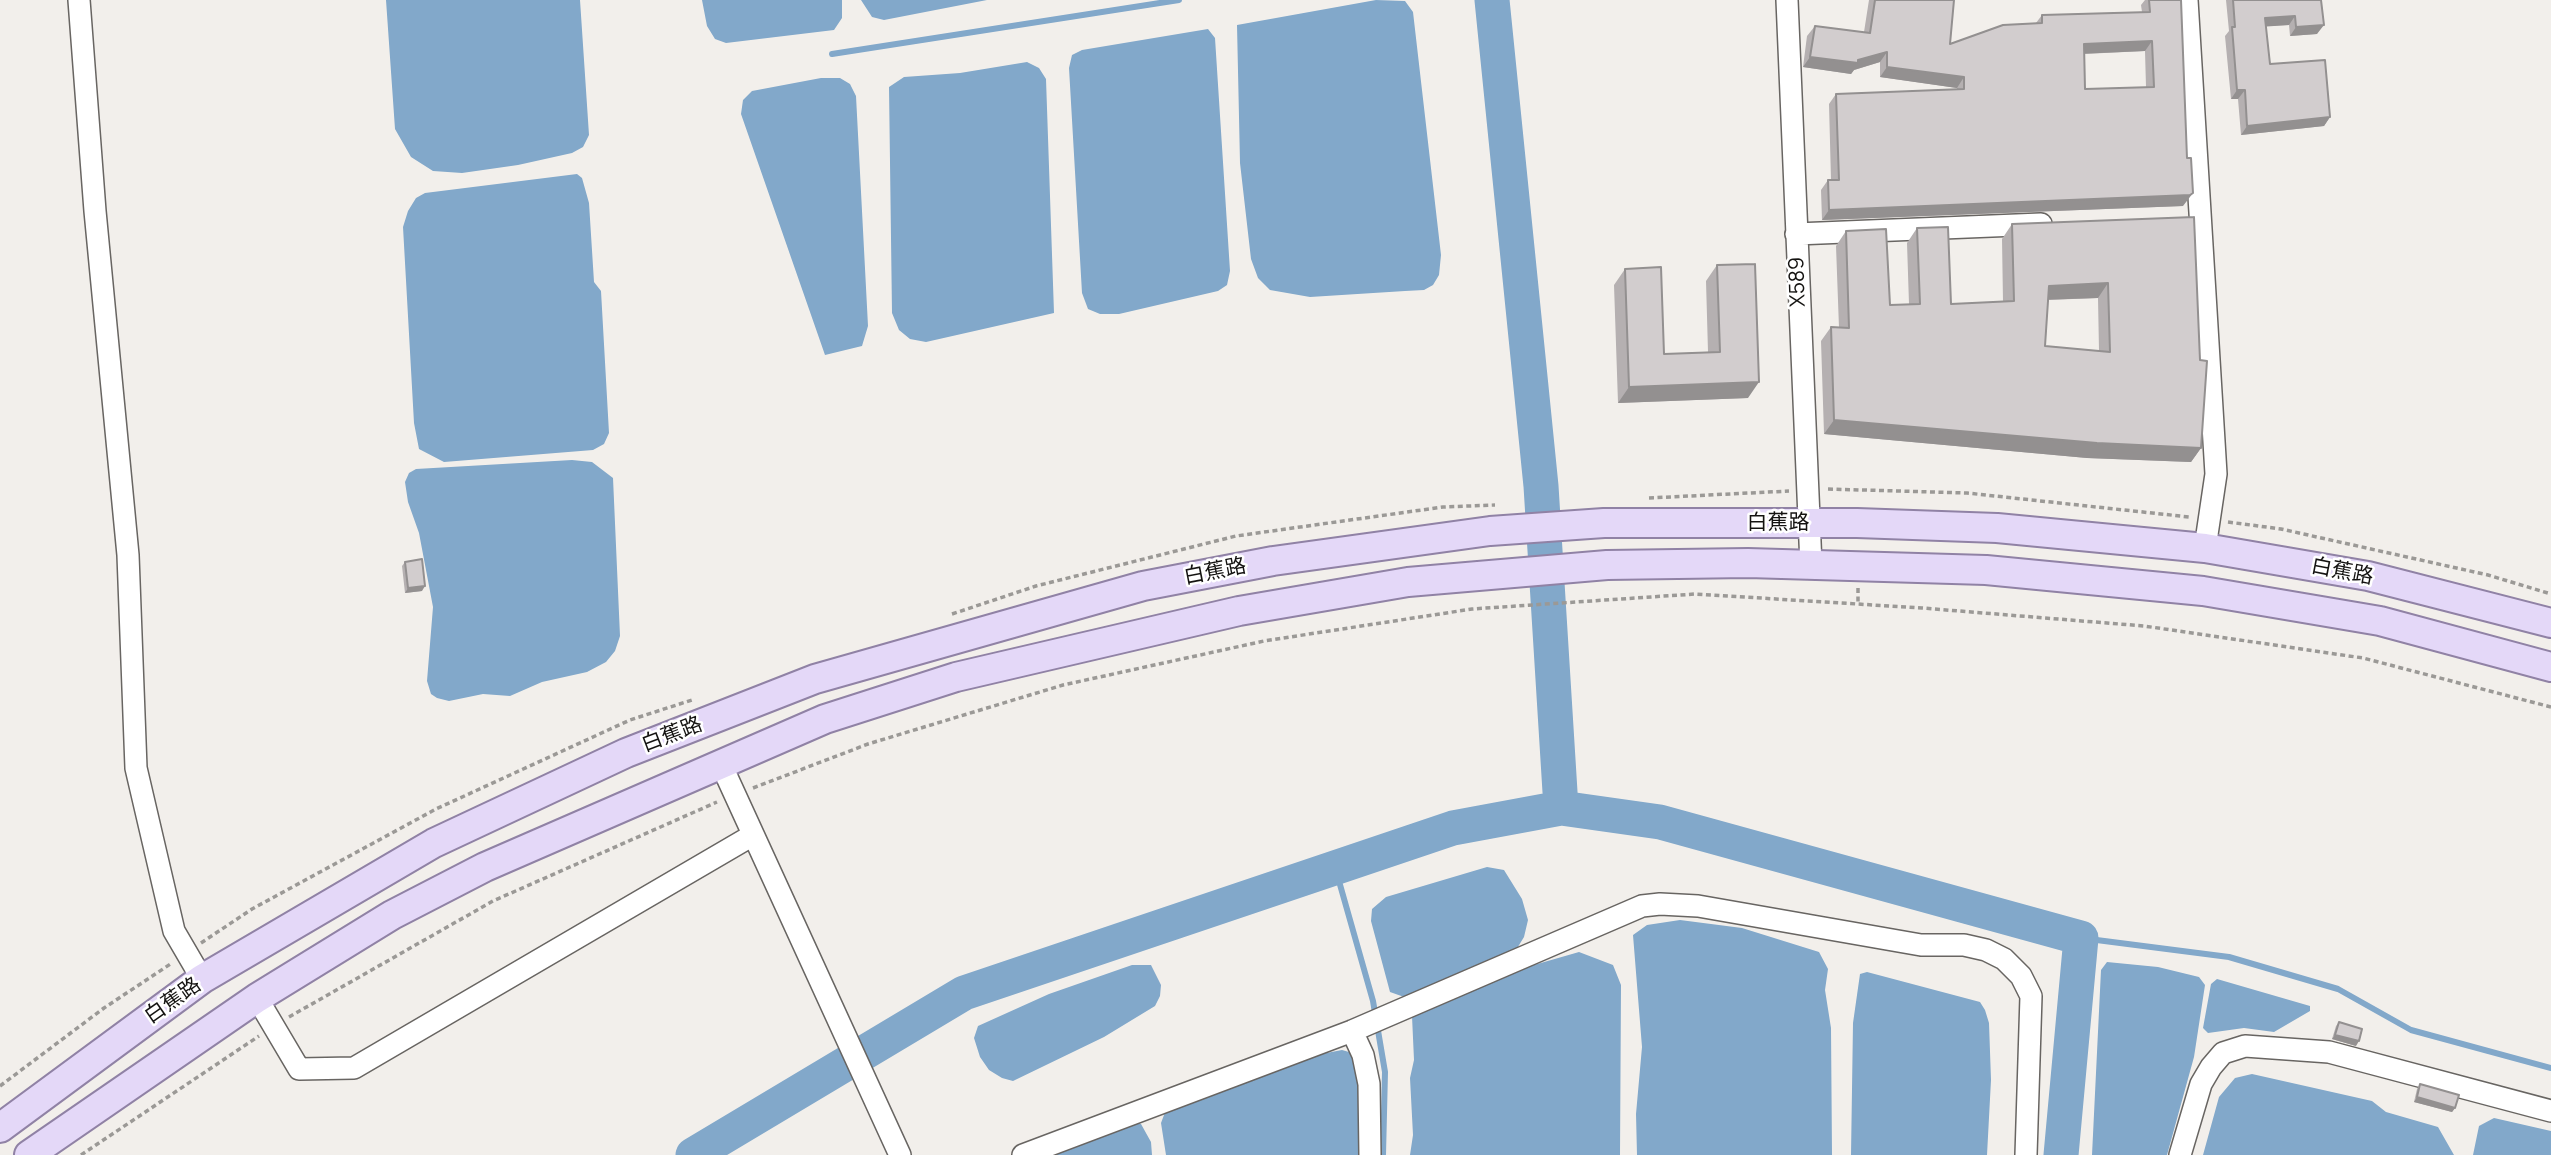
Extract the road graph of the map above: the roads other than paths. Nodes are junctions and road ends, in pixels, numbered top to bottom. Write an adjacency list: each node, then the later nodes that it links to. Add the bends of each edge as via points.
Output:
1 (79, 0): 13 (street, via 94,211 128,555 136,768 174,930)
2 (1787, 0): 5 (street, X589 / X589)
3 (2187, 0): 7 (street, via 2193,218 2216,474)
4 (2061, 223): 5 (street)
5 (1796, 234): 6 (street, X589 / X589)
6 (1809, 523): 7 (main road, 白蕉路, via 1997,528); 8 (street, X589 / X589); 13 (main road, 白蕉路, via 1604,523 1490,531 1273,561 1143,586 816,679 626,753 434,843)
7 (2205, 548): 9 (main road, 白蕉路, via 2368,576)
8 (1811, 565): 10 (main road, 白蕉路, via 1986,570 2203,592 2380,621); 11 (main road, 白蕉路, via 1607,565 1493,574 1408,582 1239,611 956,677 825,719)
9 (2551, 623)
10 (2551, 667)
11 (720, 762): 12 (street); 14 (main road, 白蕉路, via 485,867 392,915)
12 (753, 835): 14 (street, via 354,1068 299,1069); 19 (street)
13 (202, 979): 17 (main road, 白蕉路)
14 (257, 998): 18 (main road, 白蕉路)
15 (1359, 1028): 20 (street); 21 (street, via 1369,1084); 22 (street, via 1642,906 1698,906 1921,945 1964,945 2004,959 2021,976 2031,996)
16 (2551, 1111): 23 (street, via 2329,1052 2245,1046 2224,1053 2211,1067 2201,1084)
17 (0, 1128)
18 (39, 1147)
19 (900, 1155)
20 (1023, 1155)
21 (1370, 1155)
22 (2026, 1155)
23 (2180, 1155)

